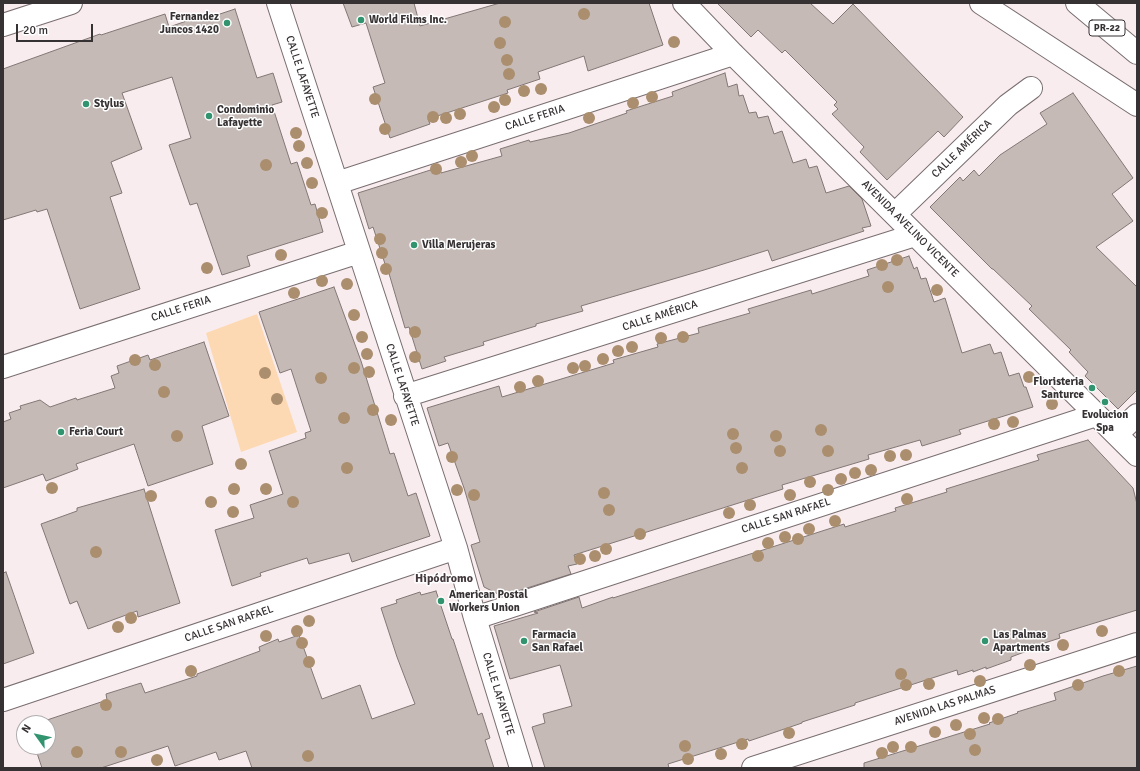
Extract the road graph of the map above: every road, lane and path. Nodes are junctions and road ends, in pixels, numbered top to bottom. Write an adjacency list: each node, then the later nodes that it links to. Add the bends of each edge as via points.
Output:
1 (70, 3): 6 (main road)
2 (278, 3): 11 (main road, CALLE LAFAYETTE)
3 (684, 3): 8 (main road, AVENIDA AVELINO VICENTE)
4 (981, 3): 10 (main road)
5 (1077, 3): 7 (main road, PR-22)
6 (3, 25)
7 (1137, 53)
8 (733, 54): 11 (main road, CALLE FERIA); 12 (main road, AVENIDA AVELINO VICENTE)
9 (1031, 88): 12 (main road, CALLE AMÉRICA, via 1008,105)
10 (1137, 106)
11 (337, 183): 14 (main road, CALLE LAFAYETTE)
12 (895, 214): 13 (main road, AVENIDA AVELINO VICENTE)
13 (915, 235): 16 (main road, CALLE AMÉRICA); 18 (main road, AVENIDA AVELINO VICENTE)
14 (359, 252): 15 (main road, CALLE FERIA); 16 (main road, CALLE LAFAYETTE)
15 (3, 367)
16 (405, 396): 21 (main road, CALLE LAFAYETTE)
17 (1137, 414): 19 (main road)
18 (1096, 415): 19 (main road, AVENIDA AVELINO VICENTE); 22 (main road, CALLE SAN RAFAEL)
19 (1117, 434): 20 (main road, AVENIDA AVELINO VICENTE)
20 (1137, 455)
21 (456, 548): 22 (main road, CALLE LAFAYETTE); 24 (main road, CALLE SAN RAFAEL)
22 (475, 618): 25 (main road, CALLE LAFAYETTE)
23 (1137, 644): 26 (main road, AVENIDA LAS PALMAS)
24 (3, 700)
25 (521, 768)
26 (754, 768)

